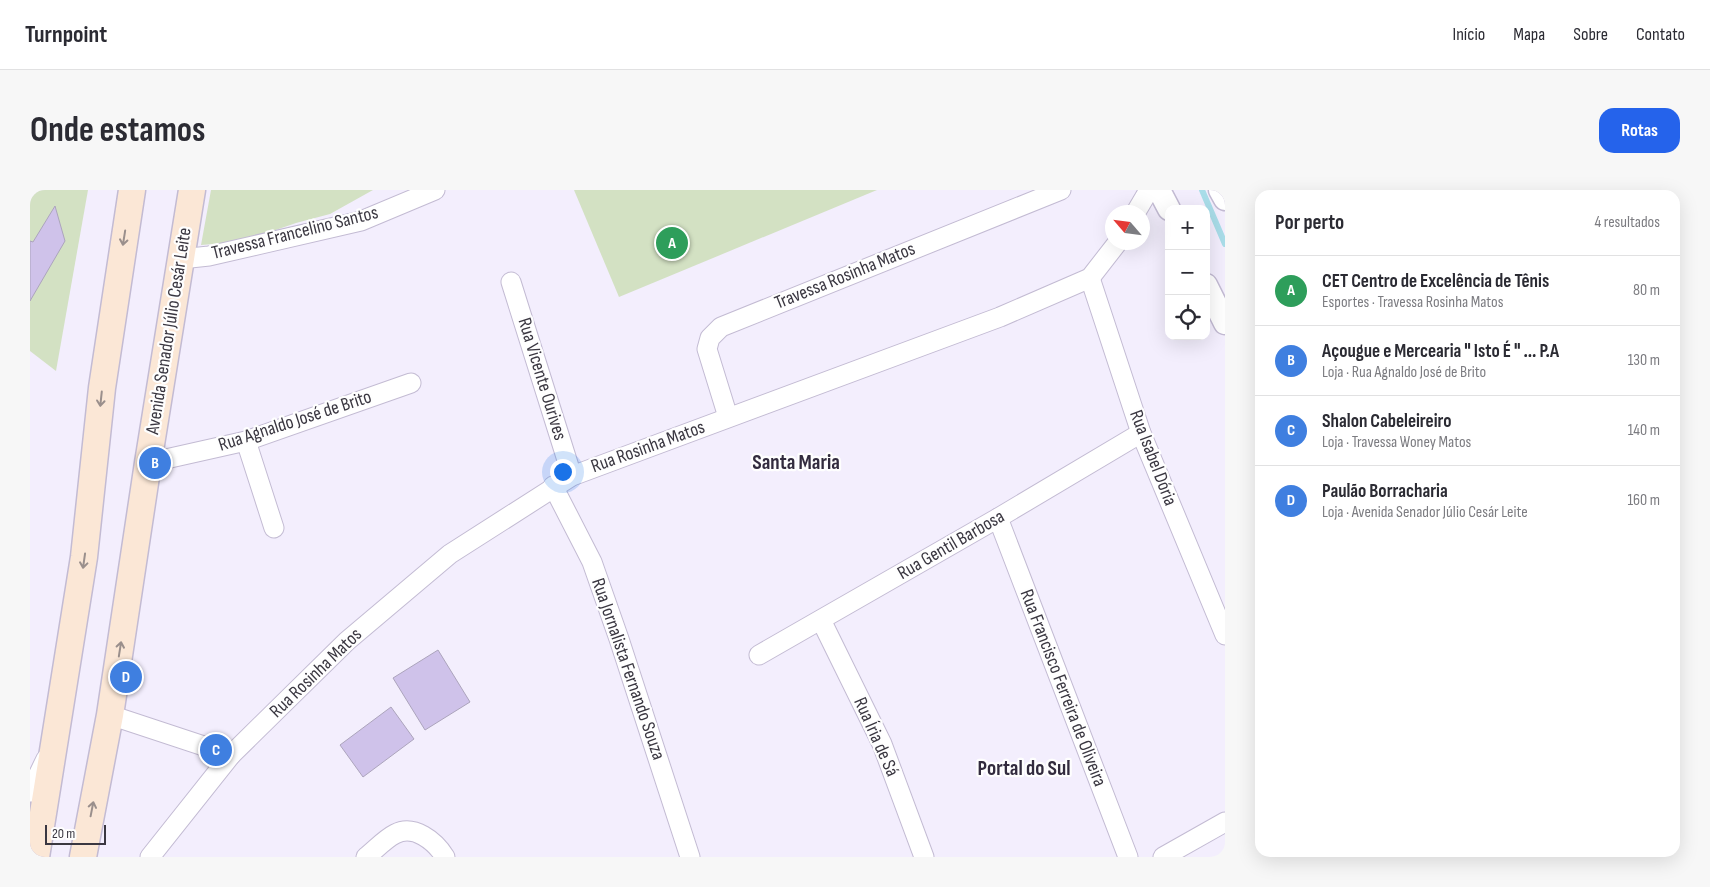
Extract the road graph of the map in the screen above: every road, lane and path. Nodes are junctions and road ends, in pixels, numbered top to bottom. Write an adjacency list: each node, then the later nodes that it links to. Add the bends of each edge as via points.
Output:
1 (132, 190): 30 (main road, one-way to 30, via 102,388 84,557)
2 (192, 190): 12 (main road, Avenida Senador Júlio Cesár Leite)
3 (435, 190): 12 (street, Travessa Francelino Santos, via 361,220 209,256)
4 (1060, 190): 18 (street, Travessa Rosinha Matos, via 721,328 710,338 707,349)
5 (1149, 190): 9 (street)
6 (1159, 190): 10 (street)
7 (1220, 190): 8 (street)
8 (1225, 199)
9 (1140, 205)
10 (1166, 205)
11 (1112, 250): 13 (street)
12 (181, 259): 21 (main road, Avenida Senador Júlio Cesár Leite)
13 (1090, 278): 18 (street, Rua Rosinha Matos, via 1000,317); 19 (street, Rua Isabel Dória)
14 (512, 282): 22 (street, Rua Vicente Ourives)
15 (1210, 293): 16 (street)
16 (1225, 323)
17 (411, 383): 20 (street, Rua Agnaldo José de Brito)
18 (728, 417): 22 (street, Rua Rosinha Matos)
19 (1141, 433): 24 (street, Rua Gentil Barbosa); 27 (street, Rua Isabel Dória)
20 (246, 441): 21 (street, Rua Agnaldo José de Brito); 25 (street)
21 (148, 463): 29 (main road, Avenida Senador Júlio Cesár Leite, one-way to 21)
22 (572, 476): 23 (street, Rua Rosinha Matos)
23 (553, 486): 31 (street, Rua Rosinha Matos, via 450,554 347,641); 39 (street, Rua Jornalista Fernando Souza, via 592,562)
24 (998, 518): 26 (street, Rua Gentil Barbosa); 41 (street, Rua Francisco Ferreira de Oliveira)
25 (274, 528)
26 (821, 620): 28 (street, Rua Gentil Barbosa); 40 (street, Rua Íria de Sá, via 882,744)
27 (1225, 635)
28 (759, 655)
29 (110, 715): 31 (street); 35 (main road, Avenida Senador Júlio Cesár Leite, one-way to 29)
30 (56, 740): 32 (street); 34 (main road)
31 (231, 755): 36 (street, Rua Rosinha Matos)
32 (30, 792)
33 (1224, 824): 42 (street)
34 (36, 857)
35 (83, 857)
36 (150, 857)
37 (366, 857): 38 (street, via 394,834 407,830 427,837)
38 (445, 857)
39 (690, 857)
40 (924, 857)
41 (1128, 857)
42 (1163, 857)

